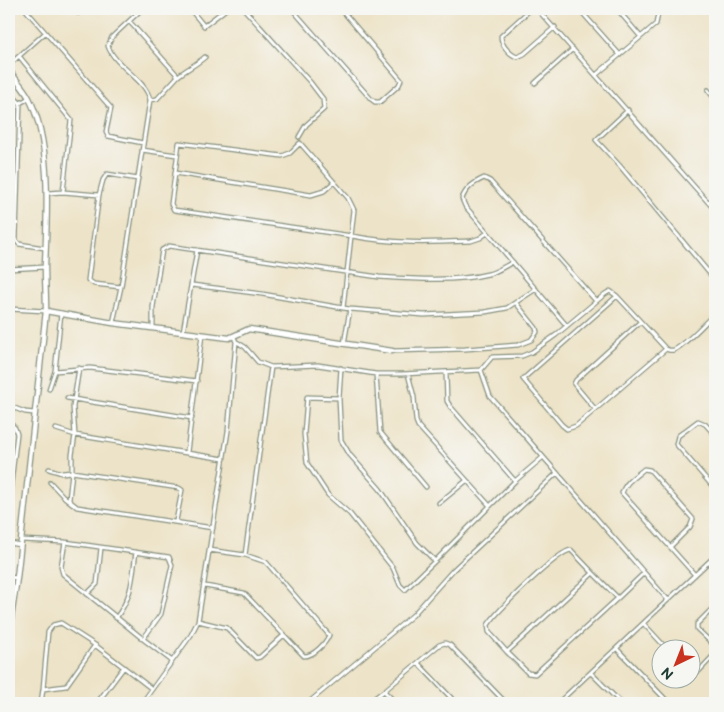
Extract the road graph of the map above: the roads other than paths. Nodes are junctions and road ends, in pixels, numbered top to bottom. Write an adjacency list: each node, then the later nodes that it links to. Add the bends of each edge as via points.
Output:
1 (25, 9): 17 (street)
2 (70, 9): 3 (street, via 78,13)
3 (87, 9)
4 (142, 9): 15 (street)
5 (190, 9): 6 (street, via 204,26)
6 (226, 9)
7 (244, 9): 35 (street, via 323,99 324,109)
8 (292, 9): 9 (street, via 371,99 380,102 401,80)
9 (341, 9)
10 (531, 9): 16 (street, via 501,36 502,44 512,55 524,54)
11 (538, 9): 16 (street)
12 (579, 9): 20 (street)
13 (616, 9): 18 (street)
14 (654, 9): 18 (street, via 658,14 656,24)
15 (129, 21): 26 (street); 32 (street, via 110,39 108,48 147,91)
16 (555, 28): 19 (street)
17 (45, 33): 21 (street); 36 (street, via 111,108 107,135)
18 (640, 36): 20 (street)
19 (573, 49): 25 (street); 27 (street)
20 (620, 55): 25 (street)
21 (19, 56): 23 (street); 42 (street, via 71,120)
22 (205, 57): 26 (street)
23 (9, 65)
24 (9, 70): 30 (street)
25 (596, 75): 34 (street)
26 (178, 76): 32 (street, via 157,99)
27 (535, 83)
28 (708, 90): 31 (street)
29 (9, 92): 33 (street)
30 (29, 98): 33 (street); 43 (street, via 44,152)
31 (715, 99)
32 (150, 100): 36 (street)
33 (20, 103): 50 (street, via 16,240 19,244)
34 (628, 110): 46 (street); 56 (street, via 596,140)
35 (299, 137)
36 (143, 143): 37 (street)
37 (142, 150): 38 (street); 40 (street)
38 (177, 155): 39 (street); 41 (street, via 179,143 282,156 300,143)
39 (175, 173): 41 (street, via 312,195 324,191); 49 (street, via 171,204 174,210)
40 (138, 179): 44 (street, via 107,174 103,177); 58 (street)
41 (334, 182): 49 (street, via 354,210)
42 (62, 192): 43 (street); 44 (street)
43 (48, 193): 50 (street)
44 (100, 195): 58 (street, via 88,280 94,284)
45 (715, 197): 46 (street)
46 (709, 202): 47 (street)
47 (715, 210)
48 (487, 233): 49 (street, via 476,240 421,243 394,243); 52 (street); 61 (street, via 462,199 470,187 484,178)
49 (352, 236): 55 (street)
50 (46, 248): 53 (street)
51 (197, 250): 55 (street); 57 (street); 72 (street, via 169,246 162,250 153,307)
52 (513, 262): 55 (street, via 490,274 460,277 412,279); 59 (street)
53 (45, 267): 54 (street); 66 (street)
54 (9, 269)
55 (348, 271): 63 (street)
56 (715, 280)
57 (192, 285): 63 (street); 73 (street)
58 (121, 287): 70 (street)
59 (536, 289): 62 (street); 71 (street)
60 (617, 296): 61 (street, via 610,291); 69 (street); 93 (street, via 523,378 564,427 576,426)
61 (596, 301): 71 (street)
62 (516, 303): 65 (street, via 503,309 442,315); 78 (street, via 537,332 525,344)
63 (344, 308): 65 (street)
64 (9, 309): 66 (street)
65 (350, 309): 76 (street)
66 (46, 311): 67 (street); 94 (street)
67 (61, 313): 70 (street); 83 (street)
68 (715, 313): 77 (street, via 678,347)
69 (640, 322): 77 (street); 93 (street, via 576,380 576,388)
70 (113, 323): 72 (street)
71 (567, 326): 82 (street, via 529,354 492,357)
72 (154, 328): 73 (street)
73 (183, 332): 74 (street)
74 (202, 335): 75 (street); 87 (street)
75 (235, 339): 76 (street, via 240,332 249,329); 79 (street, via 258,362); 102 (street)
76 (344, 344): 78 (street)
77 (666, 349): 93 (street)
78 (392, 351)
79 (271, 367): 81 (street, via 318,365); 124 (street)
80 (79, 368): 83 (street); 87 (street); 91 (street)
81 (341, 368): 85 (street); 90 (street)
82 (481, 370): 84 (street); 101 (street, via 490,396)
83 (55, 371): 88 (street)
84 (446, 373): 86 (street); 107 (street, via 450,406)
85 (376, 374): 86 (street); 109 (street, via 380,432)
86 (408, 374): 106 (street, via 418,426)
87 (197, 382): 95 (street)
88 (49, 389)
89 (67, 398): 91 (street)
90 (339, 398): 126 (street, via 341,440); 126 (street, via 307,397 304,434 307,463 312,472 393,568 405,590)
91 (74, 399): 95 (street); 98 (street)
92 (9, 406): 94 (street)
93 (595, 409)
94 (34, 413): 117 (street)
95 (192, 418): 100 (street)
96 (9, 422): 111 (street, via 17,434)
97 (56, 429): 98 (street)
98 (75, 435): 100 (street); 104 (street)
99 (715, 435): 110 (street, via 698,421 678,436 676,444)
100 (187, 452): 102 (street)
101 (542, 458): 105 (street); 107 (street)
102 (224, 459): 116 (street)
103 (49, 469): 104 (street)
104 (72, 472): 112 (street); 115 (street, via 179,488 182,493)
105 (557, 473): 128 (street); 161 (street, via 453,570 413,615)
106 (466, 481): 113 (street); 114 (street)
107 (515, 481): 114 (street)
108 (50, 482): 112 (street)
109 (426, 487)
110 (715, 489)
111 (9, 500)
112 (69, 501): 115 (street, via 87,509)
113 (439, 502)
114 (490, 506): 126 (street)
115 (176, 521): 116 (street)
116 (213, 528): 122 (street)
117 (21, 542): 118 (street); 119 (street); 131 (street)
118 (64, 542): 121 (street); 133 (street, via 61,571)
119 (9, 543)
120 (670, 546): 120 (street, via 690,528 693,519 650,470 644,469 623,488 622,494); 129 (street)
121 (101, 548): 123 (street); 133 (street, via 97,584)
122 (209, 550): 124 (street); 132 (street)
123 (136, 552): 137 (street, via 130,595); 142 (street, via 169,557 172,566 161,614)
124 (245, 555): 141 (street, via 266,562 329,634 327,641 309,656 304,656)
125 (715, 556): 129 (street)
126 (434, 561)
127 (593, 573): 134 (street); 147 (street); 147 (street, via 571,550 546,567 488,625 489,632)
128 (644, 573): 134 (street); 135 (street)
129 (695, 575): 135 (street)
130 (9, 577): 131 (street)
131 (17, 578): 140 (street)
132 (205, 586): 138 (street); 141 (street, via 244,592)
133 (87, 594): 137 (street)
134 (618, 598): 147 (street, via 535,674 528,674)
135 (668, 600): 139 (street)
136 (715, 606): 145 (street, via 697,624 697,629)
137 (116, 618): 142 (street)
138 (198, 621): 141 (street, via 226,627 256,658); 149 (street)
139 (644, 624): 143 (street); 146 (street)
140 (9, 630)
141 (284, 635)
142 (143, 639): 149 (street)
143 (659, 640)
144 (96, 645): 151 (street); 155 (street, via 66,686); 155 (street, via 66,625 53,625 48,632)
145 (715, 646)
146 (617, 649): 153 (street); 169 (street)
147 (507, 652)
148 (715, 654): 152 (street)
149 (172, 661): 154 (street)
150 (418, 663): 156 (street); 164 (street); 165 (street, via 439,645 450,644)
151 (124, 667): 154 (street); 159 (street)
152 (702, 667)
153 (591, 673): 157 (street); 168 (street)
154 (152, 689): 160 (street)
155 (43, 690): 158 (street)
156 (384, 691): 162 (street); 163 (street)
157 (564, 698): 166 (street); 167 (street)
158 (40, 703)
159 (98, 703)
160 (142, 703)
161 (308, 703)
162 (368, 703)
163 (396, 703)
164 (456, 703)
165 (506, 703)
166 (558, 703)
167 (570, 703)
168 (621, 703)
169 (669, 703)

